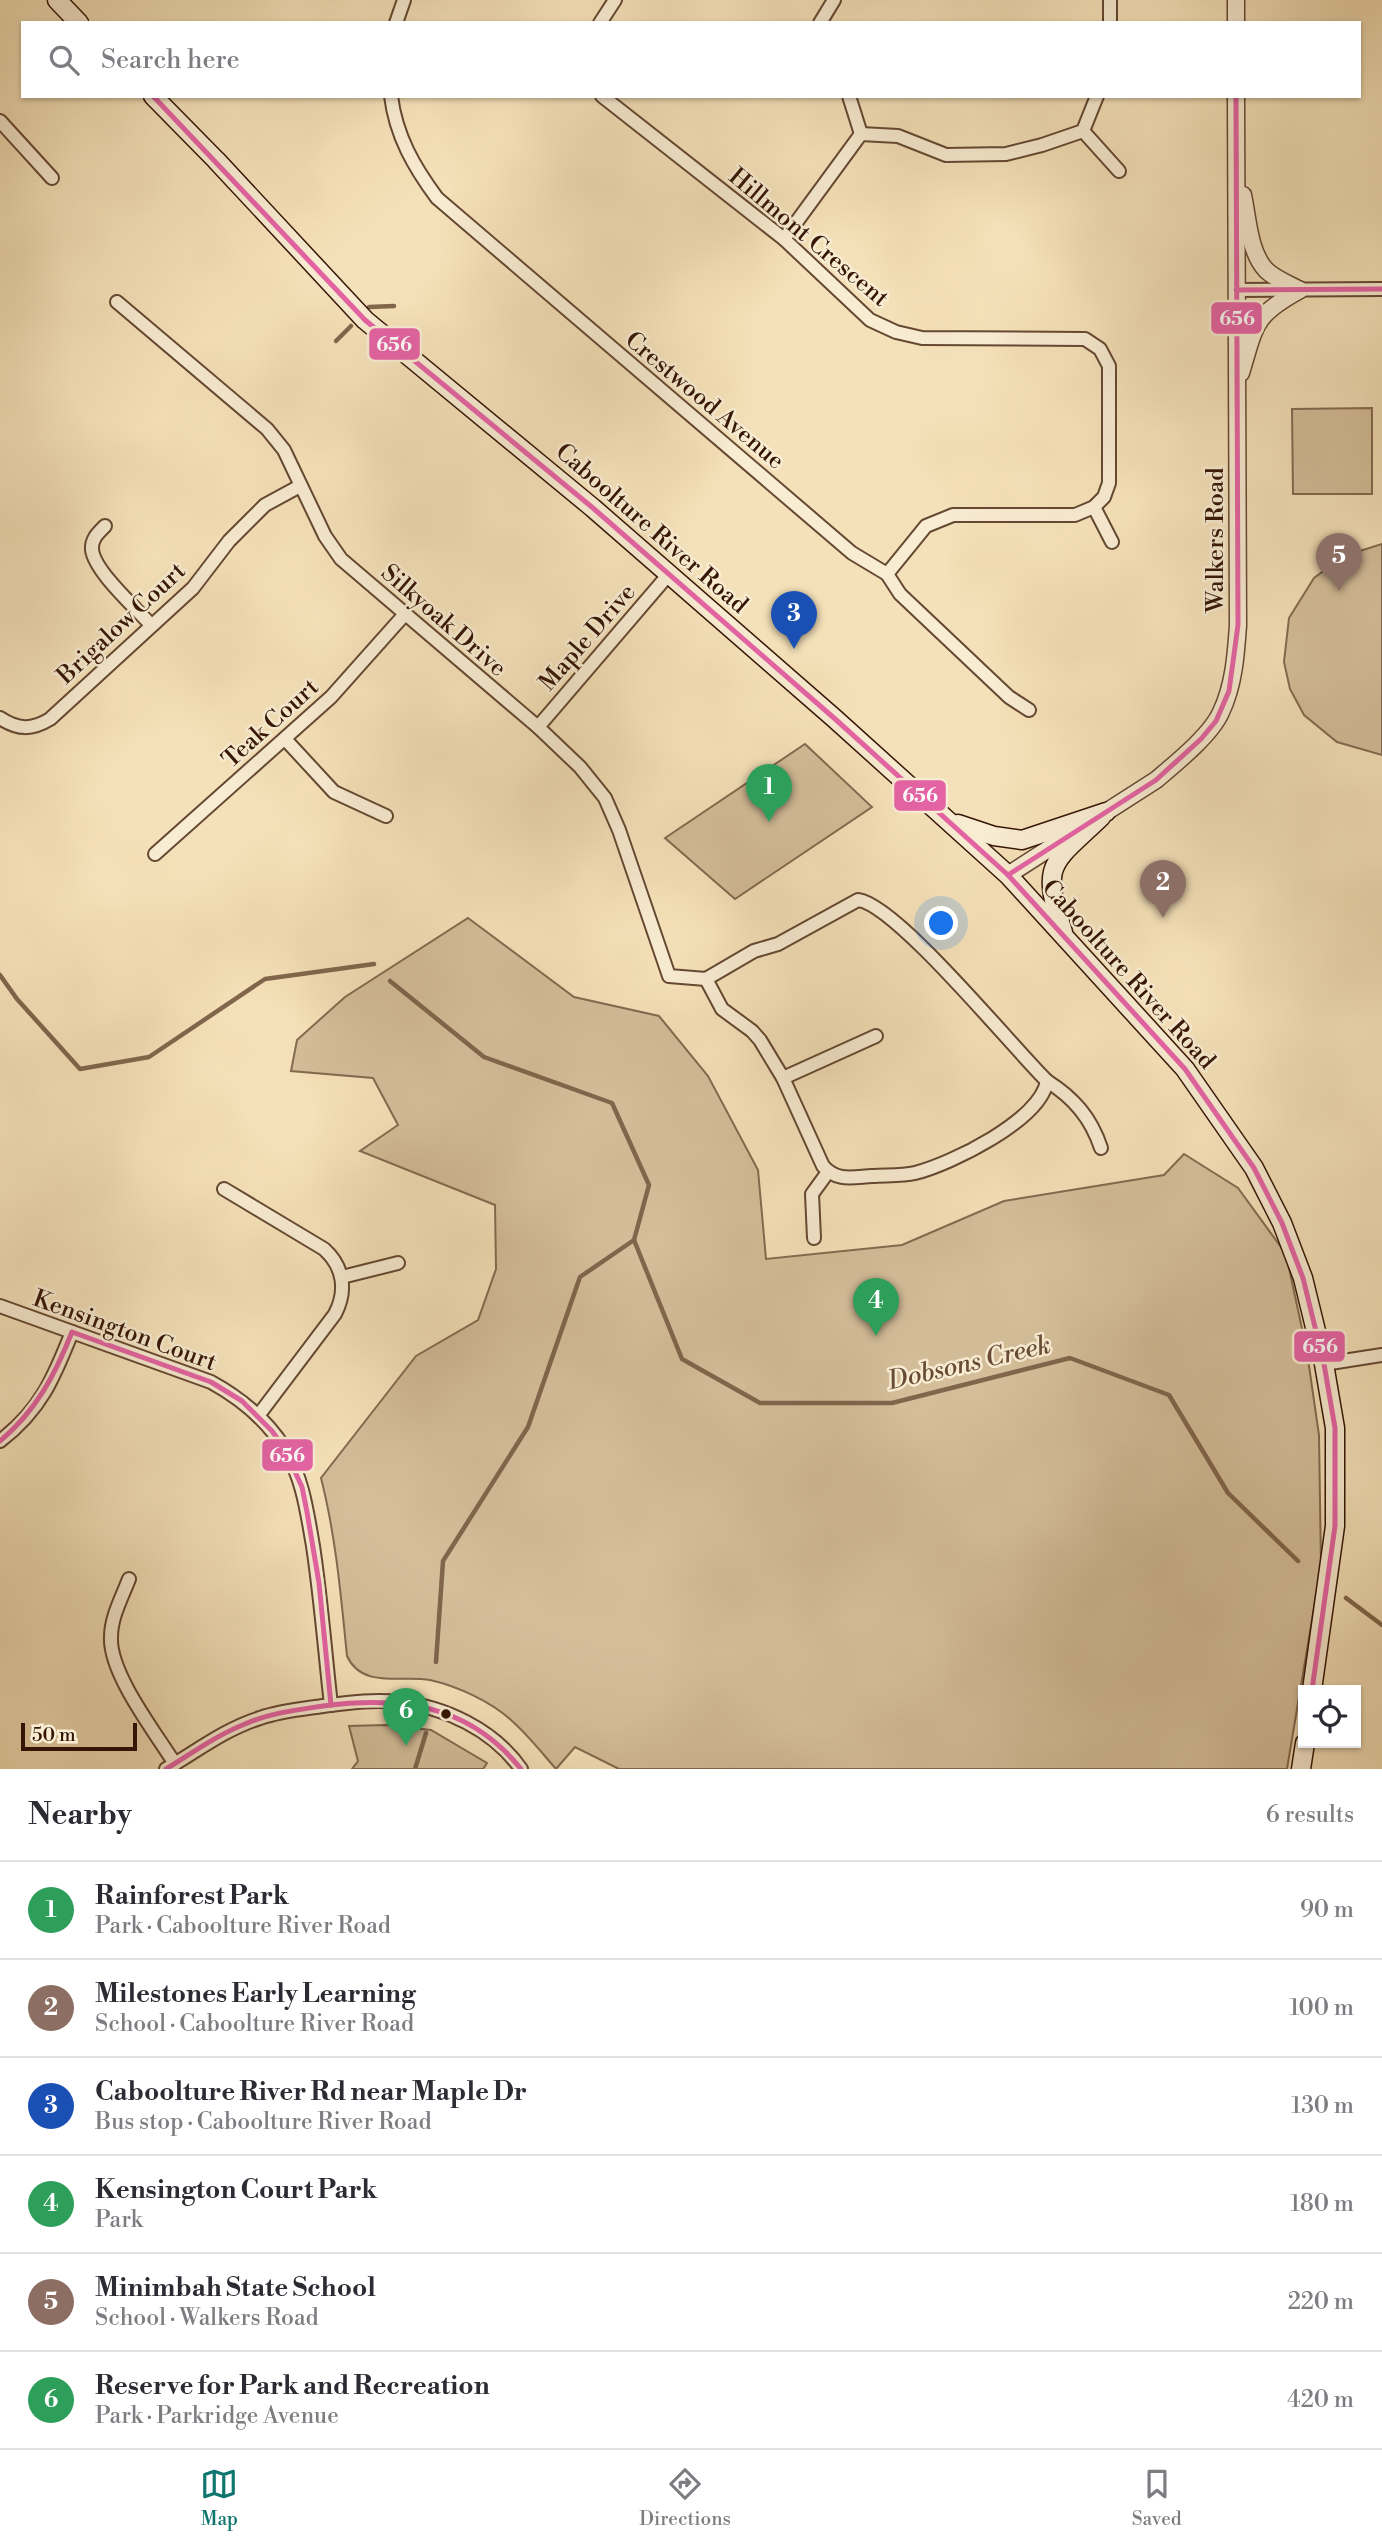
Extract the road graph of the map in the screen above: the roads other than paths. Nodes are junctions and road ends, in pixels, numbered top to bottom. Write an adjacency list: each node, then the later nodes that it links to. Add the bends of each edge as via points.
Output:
1 (57, 0): 7 (main road)
2 (404, 0): 8 (street)
3 (615, 0): 9 (street)
4 (834, 0): 10 (street)
5 (1110, 0): 11 (street)
6 (1236, 0): 12 (street)
7 (77, 21)
8 (397, 21)
9 (601, 21)
10 (821, 21)
11 (1110, 21)
12 (1236, 21)
13 (155, 98): 36 (main road, Caboolture River Road, via 365,320)
14 (391, 98): 35 (street, Crestwood Avenue, via 401,139 415,169 437,198 852,552)
15 (605, 98): 25 (street, Hillmont Crescent)
16 (850, 98): 21 (street)
17 (1096, 98): 20 (street)
18 (1236, 98): 22 (street, Walkers Road)
19 (0, 121): 24 (street)
20 (1083, 131): 21 (street, via 1006,154 946,155 898,136); 23 (street)
21 (861, 134): 25 (street)
22 (1237, 161): 27 (street, Walkers Road); 28 (street, via 1259,259 1266,270)
23 (1119, 171)
24 (52, 178)
25 (783, 239): 32 (street, Hillmont Crescent, via 870,320 897,332 922,338 1085,339 1100,349 1110,366 1109,483)
26 (1382, 289): 28 (street)
27 (1236, 290): 28 (street); 30 (street, Walkers Road)
28 (1300, 290): 30 (street, via 1274,304 1259,320)
29 (117, 302): 31 (street, Silkyoak Drive, via 267,429 284,450)
30 (1237, 389): 43 (street, Walkers Road, via 1238,625 1234,668 1221,713 1177,763)
31 (300, 486): 37 (street, Silkyoak Drive, via 341,559); 38 (street, Brigalow Court, via 265,505 192,588)
32 (1094, 507): 34 (street); 35 (street, via 1075,515 953,515 926,526)
33 (105, 526): 38 (street, via 94,538 92,550 99,567)
34 (1112, 541)
35 (887, 573): 39 (street, Crestwood Avenue, via 900,594)
36 (669, 574): 41 (street, Maple Drive); 45 (main road, Caboolture River Road)
37 (405, 614): 41 (street, Silkyoak Drive); 42 (street, Teak Court, via 331,697)
38 (151, 625): 40 (street, Brigalow Court, via 38,727 13,726)
39 (1029, 710)
40 (0, 718)
41 (538, 727): 49 (street, Silkyoak Drive, via 580,767 604,798 620,830 669,976)
42 (285, 739): 44 (street, via 334,792); 46 (street, Teak Court)
43 (1106, 812): 45 (main road, via 1022,840); 47 (street, Walkers Road); 48 (main road, via 1059,858 1051,873)
44 (386, 816)
45 (950, 821): 47 (main road, Caboolture River Road)
46 (155, 854)
47 (1008, 875): 48 (main road, Caboolture River Road)
48 (1065, 937): 62 (main road, Caboolture River Road, via 1185,1069 1254,1168 1303,1278)
49 (706, 979): 51 (street, via 722,1009 752,1031); 52 (street, via 847,905 867,901 966,992)
50 (876, 1036): 51 (street)
51 (783, 1078): 54 (street)
52 (1047, 1081): 53 (street, via 1083,1111); 54 (street, via 1045,1094 1000,1135 950,1160 909,1174 841,1178)
53 (1101, 1148)
54 (828, 1172): 56 (street, via 812,1194)
55 (225, 1189): 58 (street, via 332,1256)
56 (814, 1238)
57 (398, 1262): 58 (street)
58 (342, 1277): 63 (street, via 341,1303 335,1314)
59 (0, 1306): 60 (street, Kensington Court)
60 (72, 1332): 63 (street, Kensington Court, via 211,1382); 64 (street, via 37,1407)
61 (1382, 1355): 62 (street)
62 (1324, 1364): 66 (main road, Caboolture River Road, via 1335,1429 1335,1527)
63 (258, 1416): 67 (street, Kensington Court, via 284,1448 302,1487)
64 (0, 1441)
65 (129, 1579): 69 (street, via 110,1637 113,1656)
66 (1313, 1685)
67 (331, 1705): 69 (street, via 261,1717); 70 (street, via 396,1701 453,1715 499,1745)
68 (1304, 1748): 71 (main road)
69 (170, 1766)
70 (521, 1769)
71 (1301, 1769)

